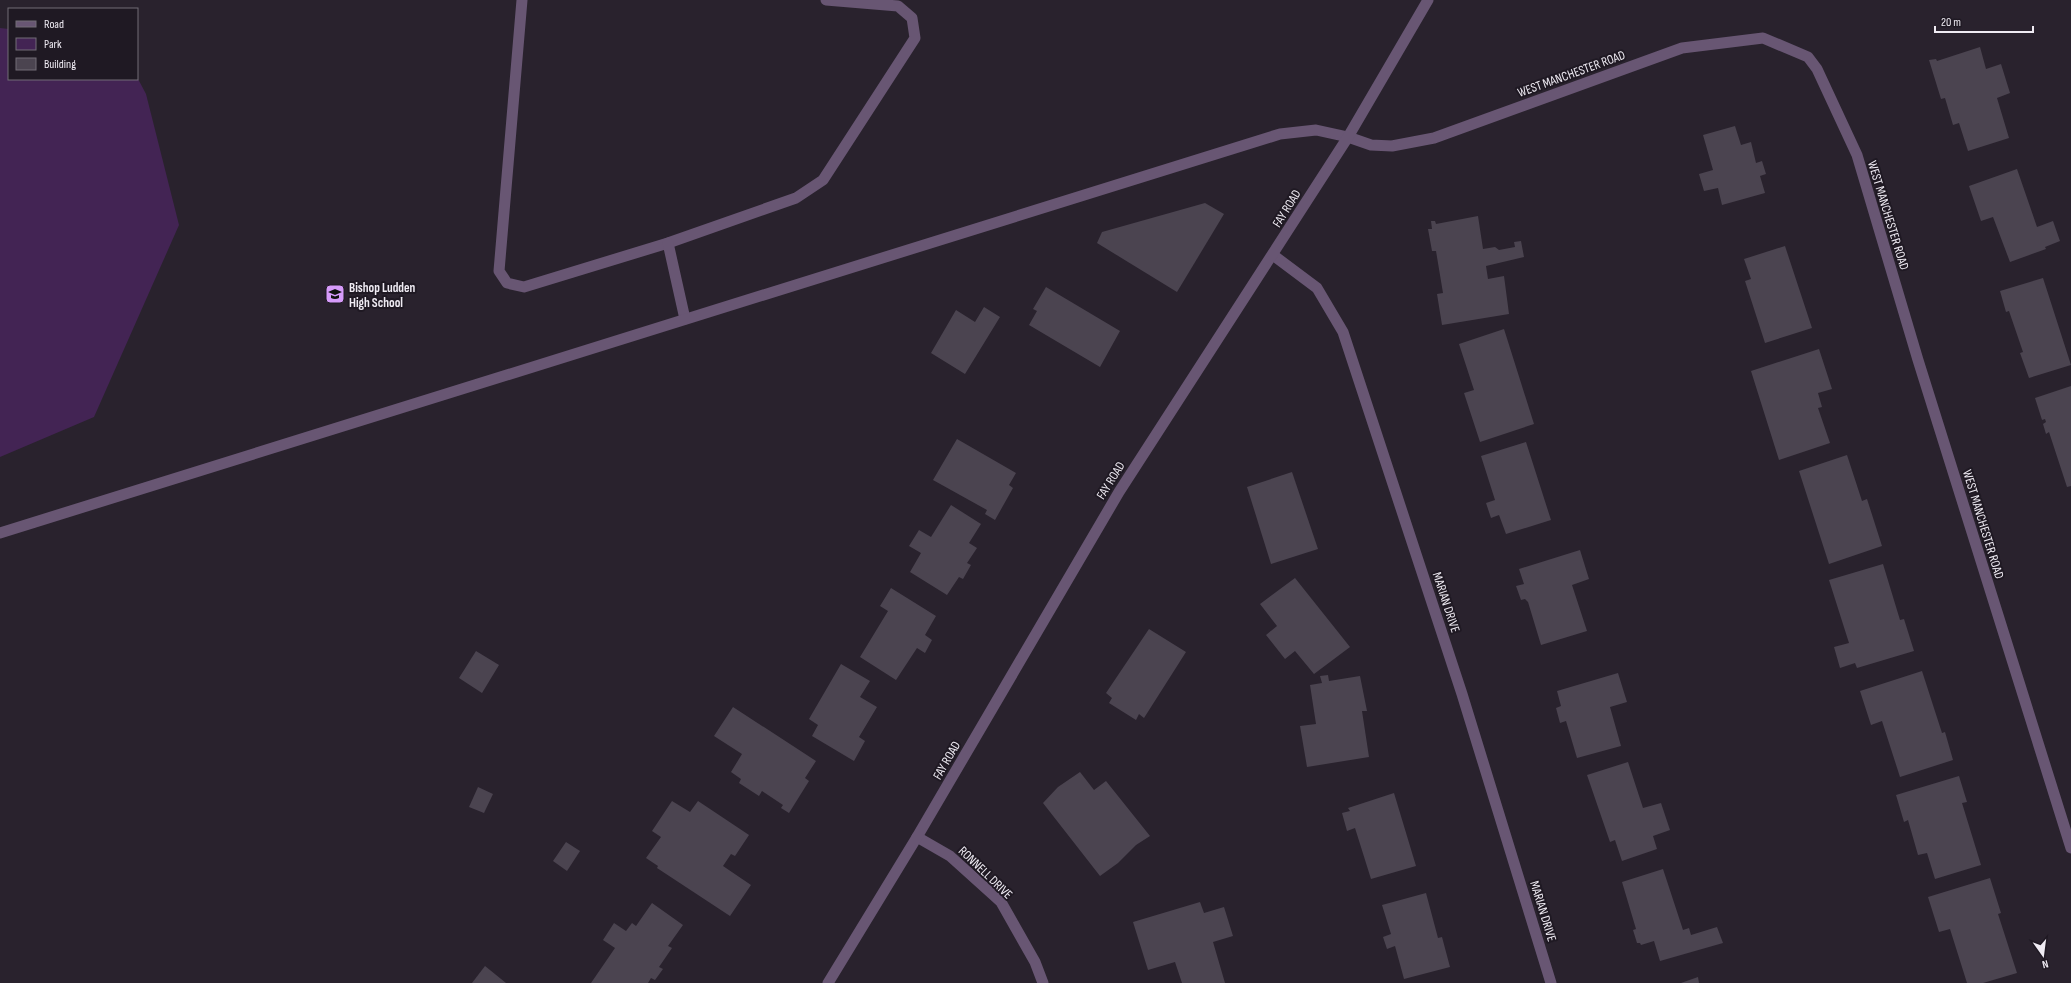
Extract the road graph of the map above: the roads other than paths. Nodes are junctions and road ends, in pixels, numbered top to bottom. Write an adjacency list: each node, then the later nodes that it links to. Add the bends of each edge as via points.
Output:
1 (522, 0): 5 (street, via 499,270 503,277 507,283 524,287)
2 (826, 0): 5 (street, via 898,6 912,18 915,38 823,180 796,198)
3 (1428, 0): 4 (street, FAY ROAD)
4 (1348, 136): 6 (street, FAY ROAD); 7 (street, WEST MANCHESTER ROAD, via 1316,130 1280,134); 10 (street, WEST MANCHESTER ROAD, via 1371,145 1392,146 1434,138 1682,48 1763,38 1808,57 1818,69 1857,156)
5 (668, 244): 7 (street)
6 (1273, 255): 9 (street, FAY ROAD, via 1119,492); 13 (street, MARIAN DRIVE, via 1317,288 1343,332 1460,687)
7 (685, 319): 8 (street, WEST MANCHESTER ROAD)
8 (0, 533)
9 (917, 837): 11 (street, FAY ROAD); 12 (street, RONNELL DRIVE, via 950,856 1001,902 1035,962)
10 (2071, 848)
11 (828, 983)
12 (1043, 983)
13 (1551, 983)

